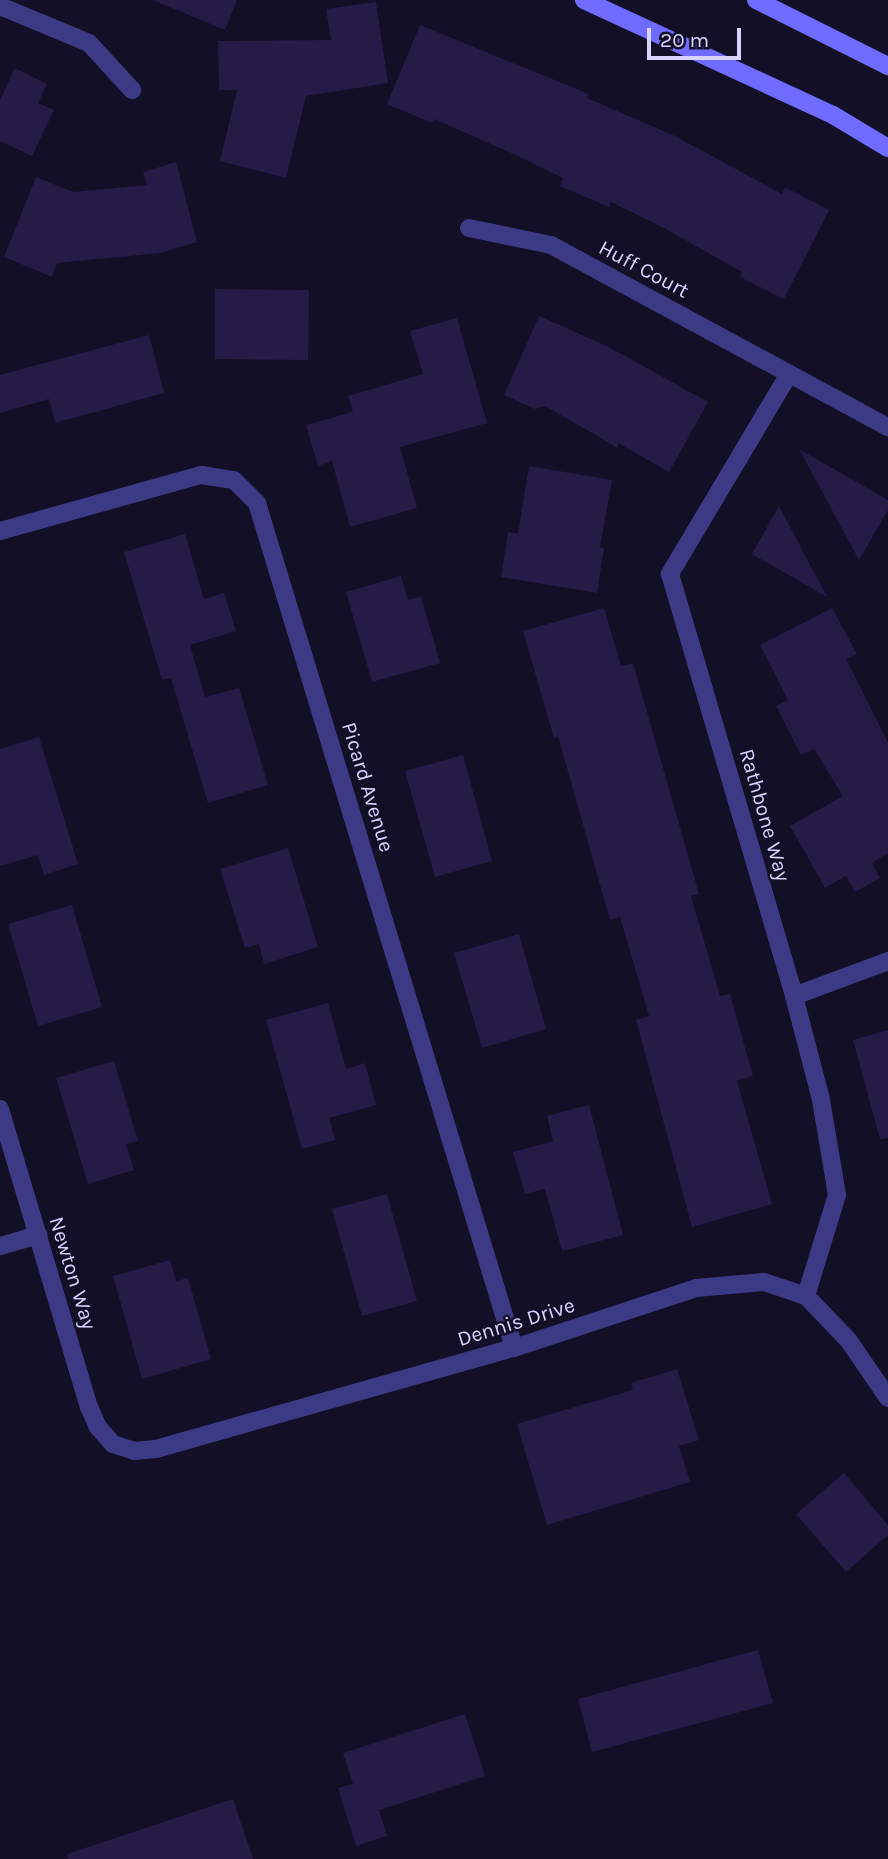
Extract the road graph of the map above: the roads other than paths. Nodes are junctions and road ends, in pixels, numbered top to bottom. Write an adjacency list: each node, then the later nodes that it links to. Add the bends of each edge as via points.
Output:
1 (584, 0): 6 (main road, via 833,115)
2 (757, 0): 4 (main road)
3 (0, 6): 5 (street, via 89,43)
4 (888, 66)
5 (131, 90)
6 (888, 148)
7 (468, 228): 8 (street, Huff Court, via 551,245)
8 (789, 374): 9 (street, Huff Court); 12 (street, Rathbone Way, via 670,574)
9 (888, 427)
10 (0, 531): 17 (street, Picard Avenue, via 201,475 234,480 257,503)
11 (888, 961): 12 (street)
12 (794, 996): 16 (street, Rathbone Way, via 821,1100 837,1195)
13 (0, 1110): 14 (street, Newton Way)
14 (38, 1235): 15 (street); 19 (street, Newton Way, via 89,1407)
15 (0, 1246)
16 (806, 1296): 17 (street, Dennis Drive, via 764,1282 696,1288); 18 (street, Dennis Drive, via 849,1341)
17 (514, 1348): 19 (street, Dennis Drive, via 156,1449 134,1451)
18 (888, 1398)
19 (113, 1444)

